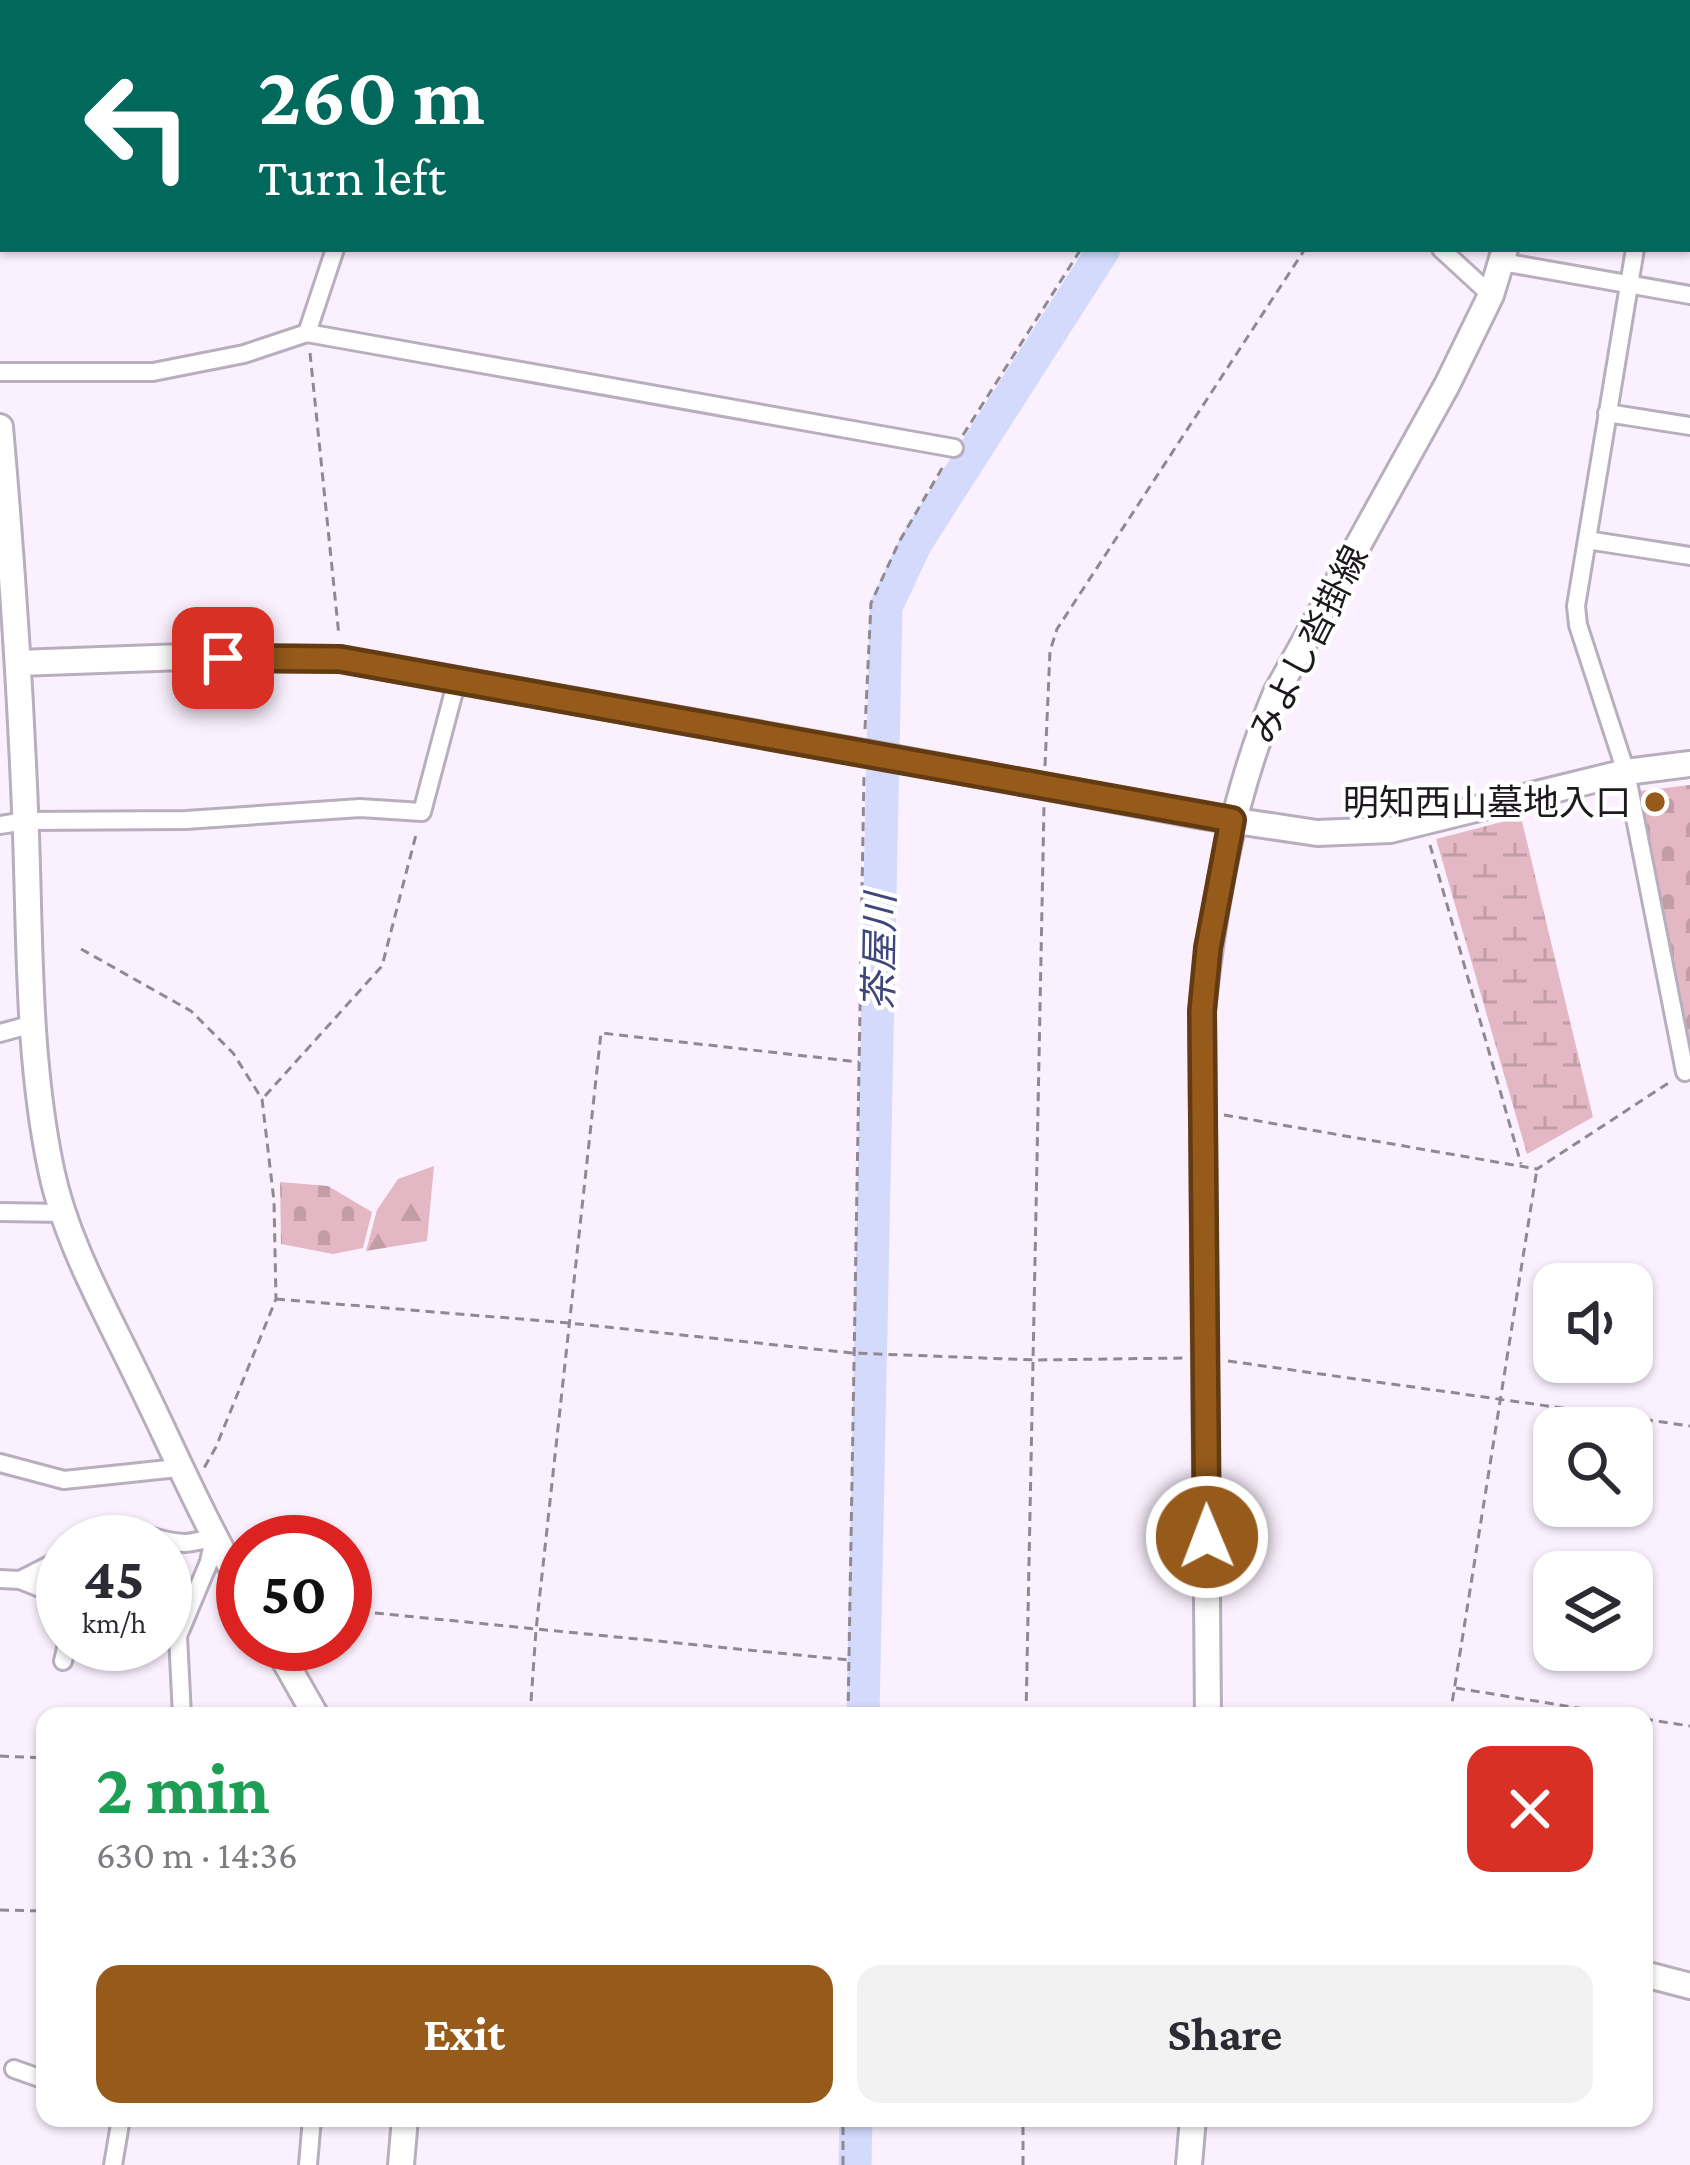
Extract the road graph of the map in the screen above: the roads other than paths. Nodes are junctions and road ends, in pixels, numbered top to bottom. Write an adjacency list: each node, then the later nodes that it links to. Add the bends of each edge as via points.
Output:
1 (334, 252): 8 (street)
2 (1444, 252): 6 (street)
3 (1634, 252): 5 (street)
4 (1503, 255): 5 (street); 6 (street, みよし沓掛線)
5 (1628, 285): 7 (street); 10 (street)
6 (1491, 295): 20 (street, みよし沓掛線, via 1276,693)
7 (1690, 295)
8 (308, 333): 9 (street, via 153,372); 13 (street)
9 (0, 372)
10 (1606, 413): 11 (street); 14 (street)
11 (1690, 426)
12 (0, 428): 16 (street)
13 (954, 448)
14 (1587, 540): 15 (street); 19 (street, via 1578,625)
15 (1690, 556)
16 (9, 663): 17 (street, via 340,659); 21 (street)
17 (457, 680): 20 (street); 21 (street, via 422,812)
18 (1690, 764): 19 (street)
19 (1626, 772): 20 (street, via 1390,830 1317,833); 24 (street)
20 (1232, 820): 39 (street, みよし沓掛線, via 1202,1011)
21 (13, 823): 22 (street)
22 (33, 1024): 23 (street); 26 (street, via 38,1095)
23 (0, 1033)
24 (1688, 1071)
25 (0, 1213): 26 (street)
26 (63, 1213): 28 (street)
27 (0, 1463): 28 (street, via 64,1480)
28 (184, 1479): 29 (street)
29 (214, 1538): 30 (street); 31 (street); 37 (street, via 178,1636)
30 (216, 1541)
31 (192, 1542)
32 (36, 1572): 34 (street)
33 (0, 1579): 34 (street)
34 (20, 1580): 35 (street)
35 (36, 1586)
36 (290, 1671): 38 (street)
37 (182, 1707)
38 (311, 1707)
39 (1208, 1707)
40 (1653, 1976): 41 (street)
41 (1690, 1986)
42 (14, 2069): 43 (street)
43 (36, 2077)
44 (120, 2127): 48 (street)
45 (311, 2127): 49 (street)
46 (404, 2127): 50 (street)
47 (1192, 2127): 51 (street)
48 (113, 2165)
49 (308, 2165)
50 (401, 2165)
51 (1189, 2165)

